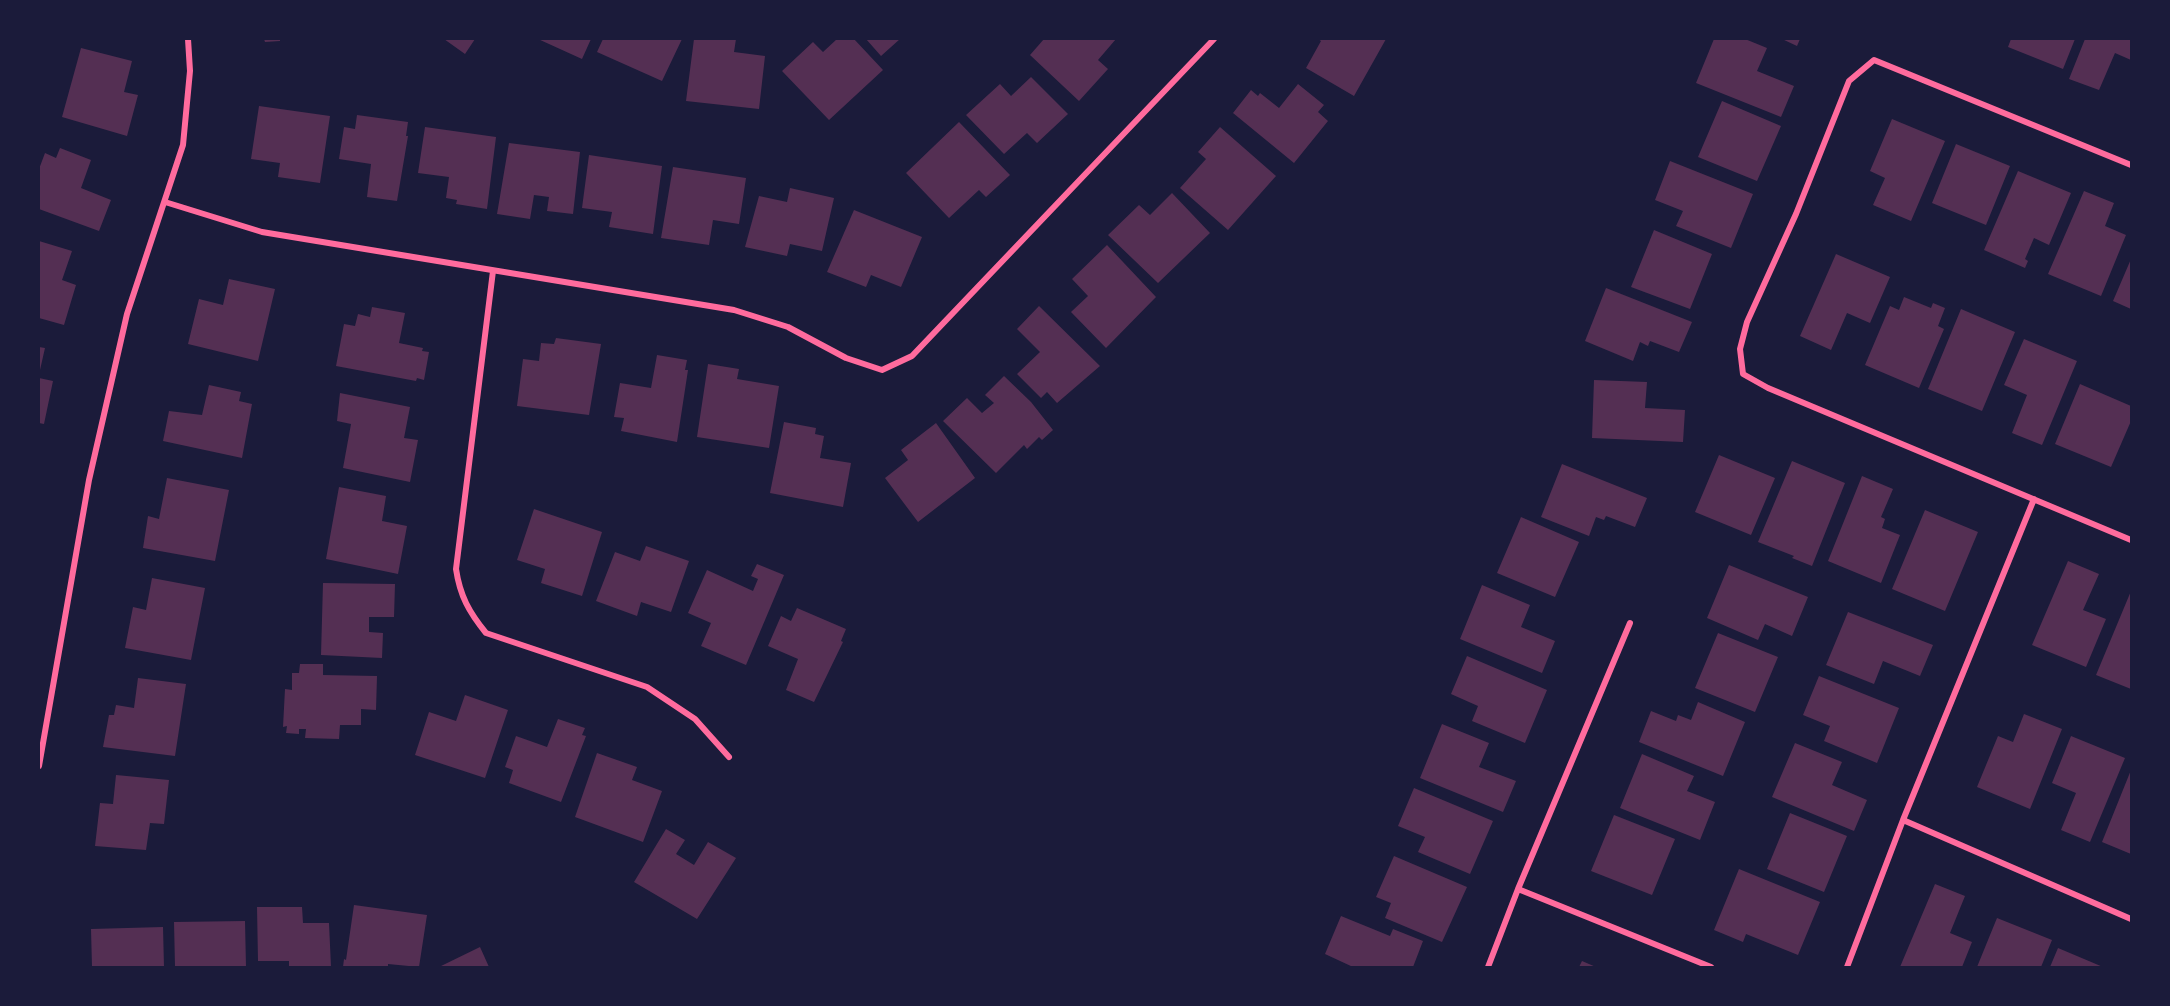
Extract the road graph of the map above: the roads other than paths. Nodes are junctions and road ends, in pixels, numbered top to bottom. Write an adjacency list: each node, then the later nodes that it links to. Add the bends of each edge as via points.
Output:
1 (188, 39): 4 (street, via 190,71 183,145)
2 (1214, 39): 5 (street, via 912,356 882,370 846,358 788,327 734,310)
3 (2131, 165): 6 (street, via 1874,60 1849,81 1796,214 1747,322 1740,350 1743,374)
4 (165, 202): 5 (street, via 262,232); 10 (street, via 127,314 88,480)
5 (494, 271): 9 (street, via 456,569 470,613 486,633 647,687 694,719)
6 (2034, 499): 7 (street); 11 (street)
7 (2131, 540)
8 (1630, 623): 12 (street)
9 (729, 757)
10 (39, 766)
11 (1903, 820): 13 (street); 16 (street)
12 (1518, 889): 14 (street); 15 (street)
13 (2131, 918)
14 (1488, 967)
15 (1711, 967)
16 (1847, 967)

